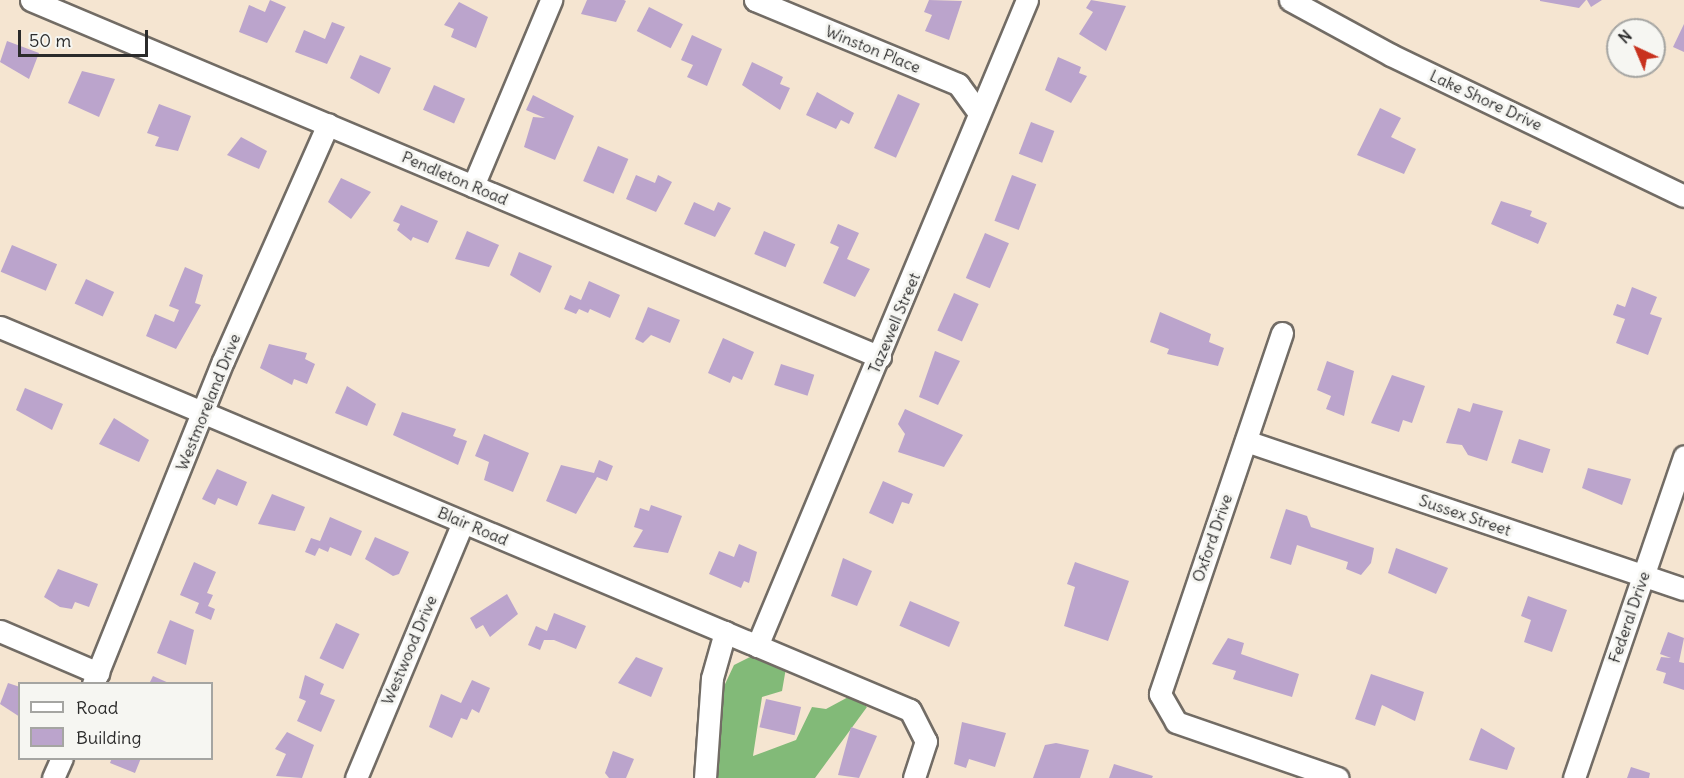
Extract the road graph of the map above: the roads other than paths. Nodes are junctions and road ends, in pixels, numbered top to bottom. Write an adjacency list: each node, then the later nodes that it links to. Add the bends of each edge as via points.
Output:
1 (31, 0): 7 (street, Pendleton Road)
2 (551, 0): 8 (street)
3 (755, 0): 6 (street, Winston Place, via 958,84)
4 (1027, 0): 6 (street, Tazewell Street)
5 (1290, 0): 9 (street, Lake Shore Drive, via 1391,55)
6 (978, 112): 12 (street, Tazewell Street, via 977,127)
7 (328, 124): 8 (street, Pendleton Road); 13 (street, Westmoreland Drive)
8 (473, 186): 12 (street, Pendleton Road)
9 (1684, 196)
10 (0, 327): 13 (street, Blair Road)
11 (1282, 333): 14 (street, Oxford Drive)
12 (880, 357): 21 (street, Tazewell Street)
13 (203, 412): 16 (street, Blair Road); 22 (street, Westmoreland Drive)
14 (1246, 441): 17 (street, Sussex Street); 28 (street, Oxford Drive, via 1160,694 1167,715 1194,729)
15 (1684, 456): 17 (street, Federal Drive)
16 (463, 522): 20 (street, Blair Road); 25 (street, Westwood Drive)
17 (1644, 576): 18 (street, Sussex Street); 29 (street, Federal Drive)
18 (1684, 589)
19 (0, 632): 22 (street)
20 (725, 632): 21 (street, Blair Road); 26 (street, via 712,678)
21 (757, 646): 27 (street, Blair Road, via 910,710 925,729 926,745)
22 (96, 678)
23 (62, 760): 24 (street)
24 (53, 778)
25 (356, 778)
26 (705, 778)
27 (914, 778)
28 (1338, 778)
29 (1574, 778)

